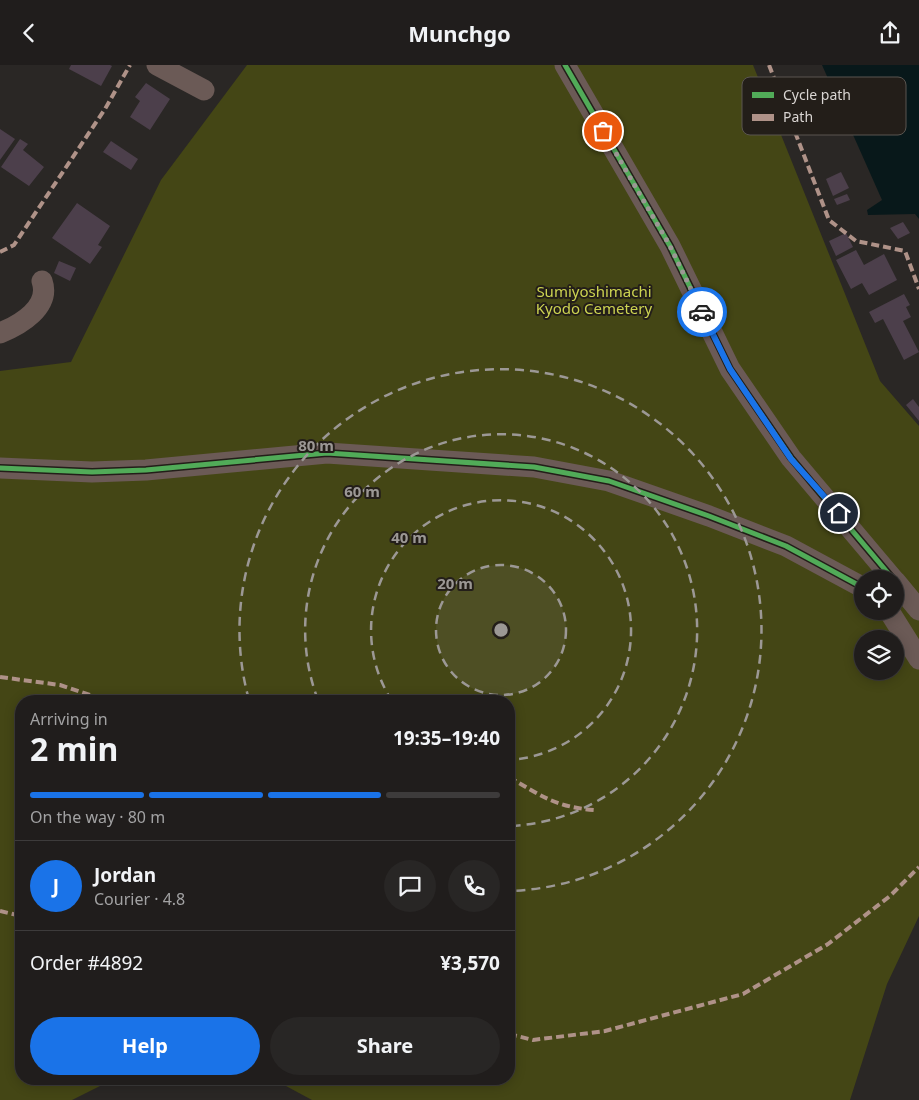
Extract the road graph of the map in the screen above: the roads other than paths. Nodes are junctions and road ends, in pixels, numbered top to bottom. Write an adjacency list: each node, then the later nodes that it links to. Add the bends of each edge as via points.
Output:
1 (157, 65): 3 (street)
2 (565, 65): 7 (street, via 670,246 730,369 791,459)
3 (204, 90)
4 (42, 281): 5 (street, via 43,299 35,310 25,320)
5 (0, 333)
6 (0, 468): 8 (street, via 92,472 327,453 534,467 609,481 709,516 786,546)
7 (885, 570)
8 (854, 583)
9 (904, 592): 10 (street)
10 (919, 609)
11 (895, 620): 12 (street)
12 (919, 659)

